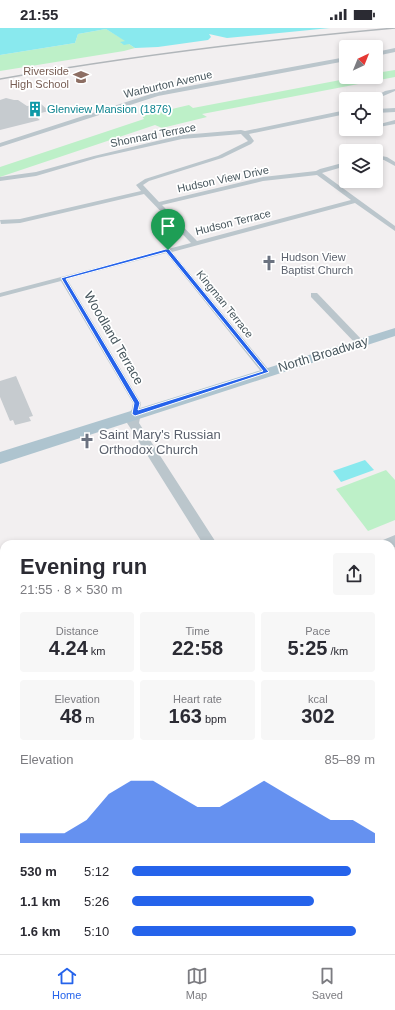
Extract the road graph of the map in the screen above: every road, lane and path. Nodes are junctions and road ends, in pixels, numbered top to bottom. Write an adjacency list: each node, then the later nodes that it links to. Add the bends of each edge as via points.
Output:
1 (395, 50): 2 (street)
2 (383, 53)
3 (339, 60): 12 (street, Warburton Avenue, via 152,95)
4 (395, 90): 5 (street)
5 (383, 94)
6 (395, 110): 7 (street)
7 (383, 111)
8 (339, 113): 11 (street, Shonnard Terrace)
9 (395, 122): 10 (street)
10 (383, 124)
11 (245, 133): 17 (street, Shonnard Terrace, via 182,137 43,172); 18 (street, via 250,141 242,147 220,157 147,180 139,185)
12 (0, 145)
13 (383, 159): 14 (street)
14 (395, 164)
15 (339, 166): 16 (street, Hudson View Drive, via 322,170)
16 (318, 174): 19 (street); 20 (street, Hudson View Drive, via 263,178)
17 (0, 179)
18 (145, 192): 20 (street); 21 (street, via 20,221)
19 (356, 201): 22 (street); 23 (street, Hudson Terrace)
20 (157, 204): 23 (street)
21 (2, 222)
22 (395, 228)
23 (195, 243): 24 (street, Hudson Terrace)
24 (168, 250): 25 (street, Hudson Terrace); 30 (street, Kingman Terrace)
25 (64, 278): 26 (street, Hudson Terrace); 31 (street, Woodland Terrace, via 137,403)
26 (0, 295)
27 (314, 295): 29 (street)
28 (395, 332): 29 (main road, North Broadway)
29 (360, 342): 30 (main road, North Broadway)
30 (266, 372): 31 (main road, North Broadway)
31 (135, 414): 32 (main road, North Broadway); 33 (street, via 133,423)
32 (0, 458)
33 (207, 540)

